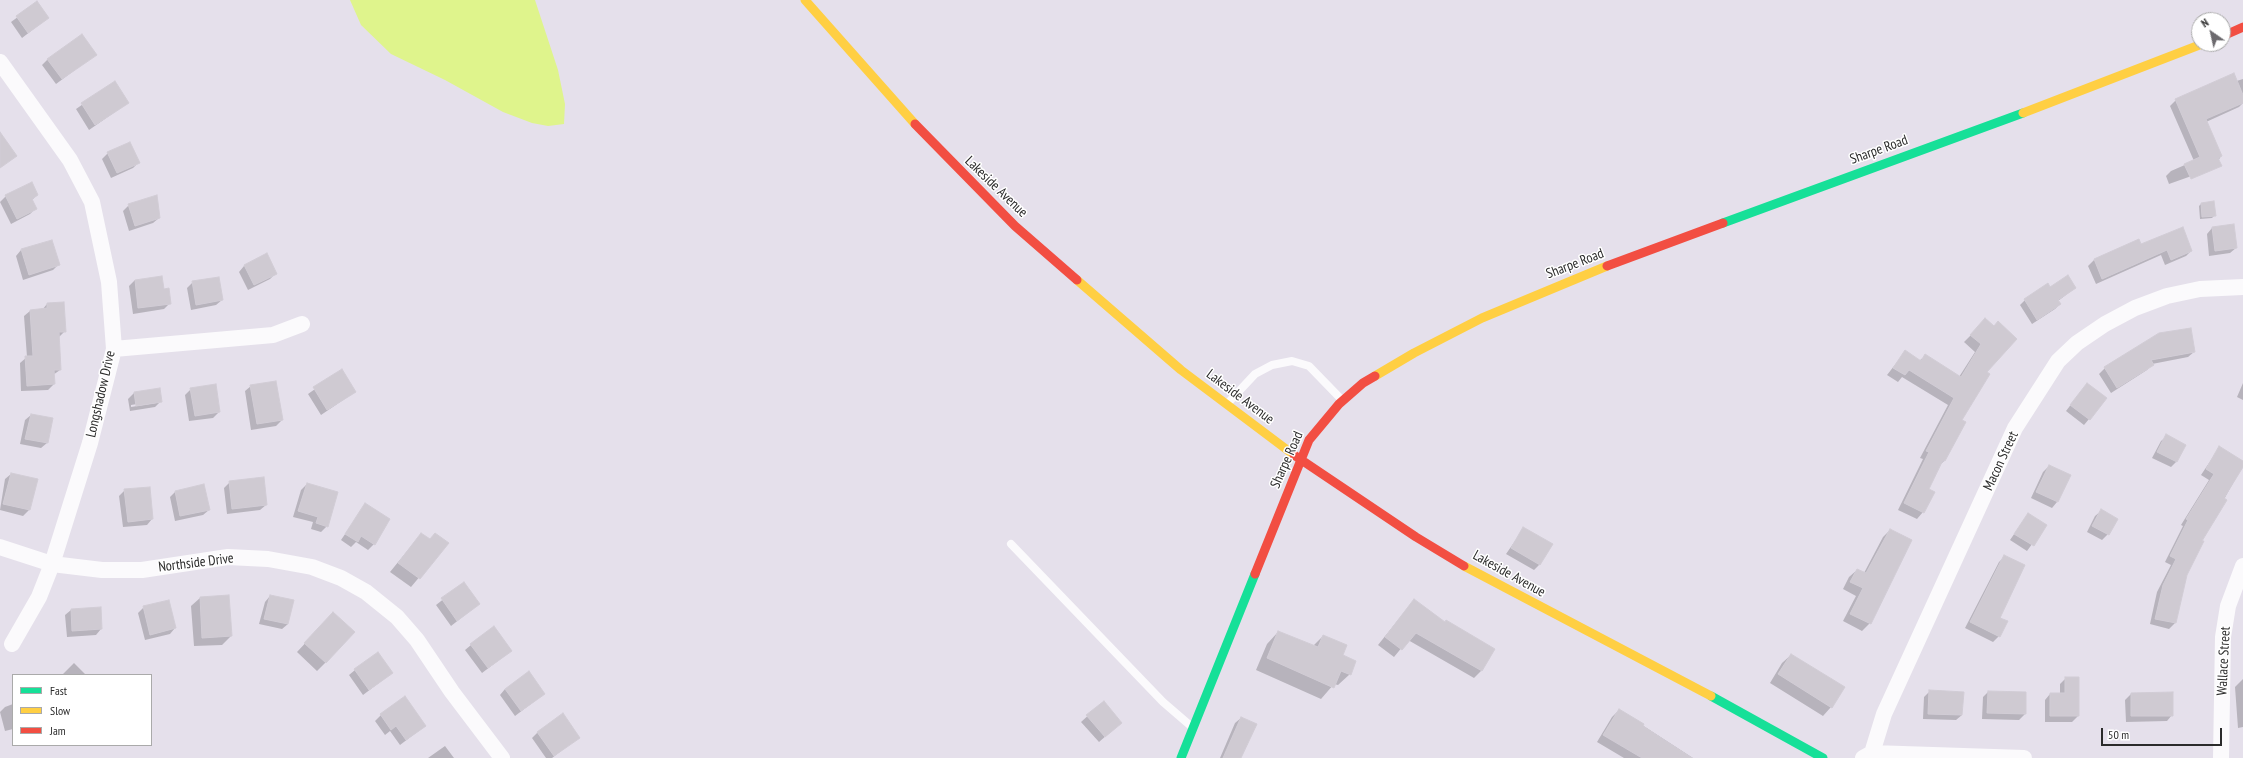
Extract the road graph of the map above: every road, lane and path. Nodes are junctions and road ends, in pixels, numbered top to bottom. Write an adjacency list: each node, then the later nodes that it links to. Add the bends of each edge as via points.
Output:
1 (805, 0): 10 (street, Lakeside Avenue, via 927,137 1015,226 1181,370)
2 (2243, 27): 3 (street)
3 (2231, 32)
4 (2191, 48): 9 (street, Sharpe Road, via 2095,86 1700,230 1551,288 1482,318 1414,353 1368,380)
5 (0, 62): 8 (street, Longshadow Drive, via 70,160 92,202 109,282)
6 (2243, 287): 18 (street, Macon Street, via 2200,289 2167,296 2135,308 2105,324 2058,361 2016,428)
7 (302, 324): 8 (street, via 273,335)
8 (114, 349): 14 (street, Longshadow Drive, via 90,443)
9 (1343, 401): 10 (lane, via 1309,366 1292,361 1272,365 1255,374); 11 (street, Sharpe Road, via 1318,428)
10 (1227, 404): 11 (street, Lakeside Avenue)
11 (1300, 460): 17 (street, Sharpe Road); 21 (street, Lakeside Avenue, via 1488,580 1702,691)
12 (1012, 544): 17 (lane, via 1163,702)
13 (0, 547): 14 (street, Northside Drive)
14 (52, 564): 16 (street, Longshadow Drive, via 39,597); 19 (street, Northside Drive, via 102,570 142,570 228,557 268,559 312,567 341,578 366,592 397,617 417,640)
15 (2243, 566): 23 (street, Wallace Street, via 2228,606 2223,637)
16 (12, 644)
17 (1194, 729): 20 (street, Sharpe Road)
18 (1867, 756): 22 (street)
19 (502, 758)
20 (1181, 758)
21 (1823, 758)
22 (2024, 758)
23 (2221, 758)

